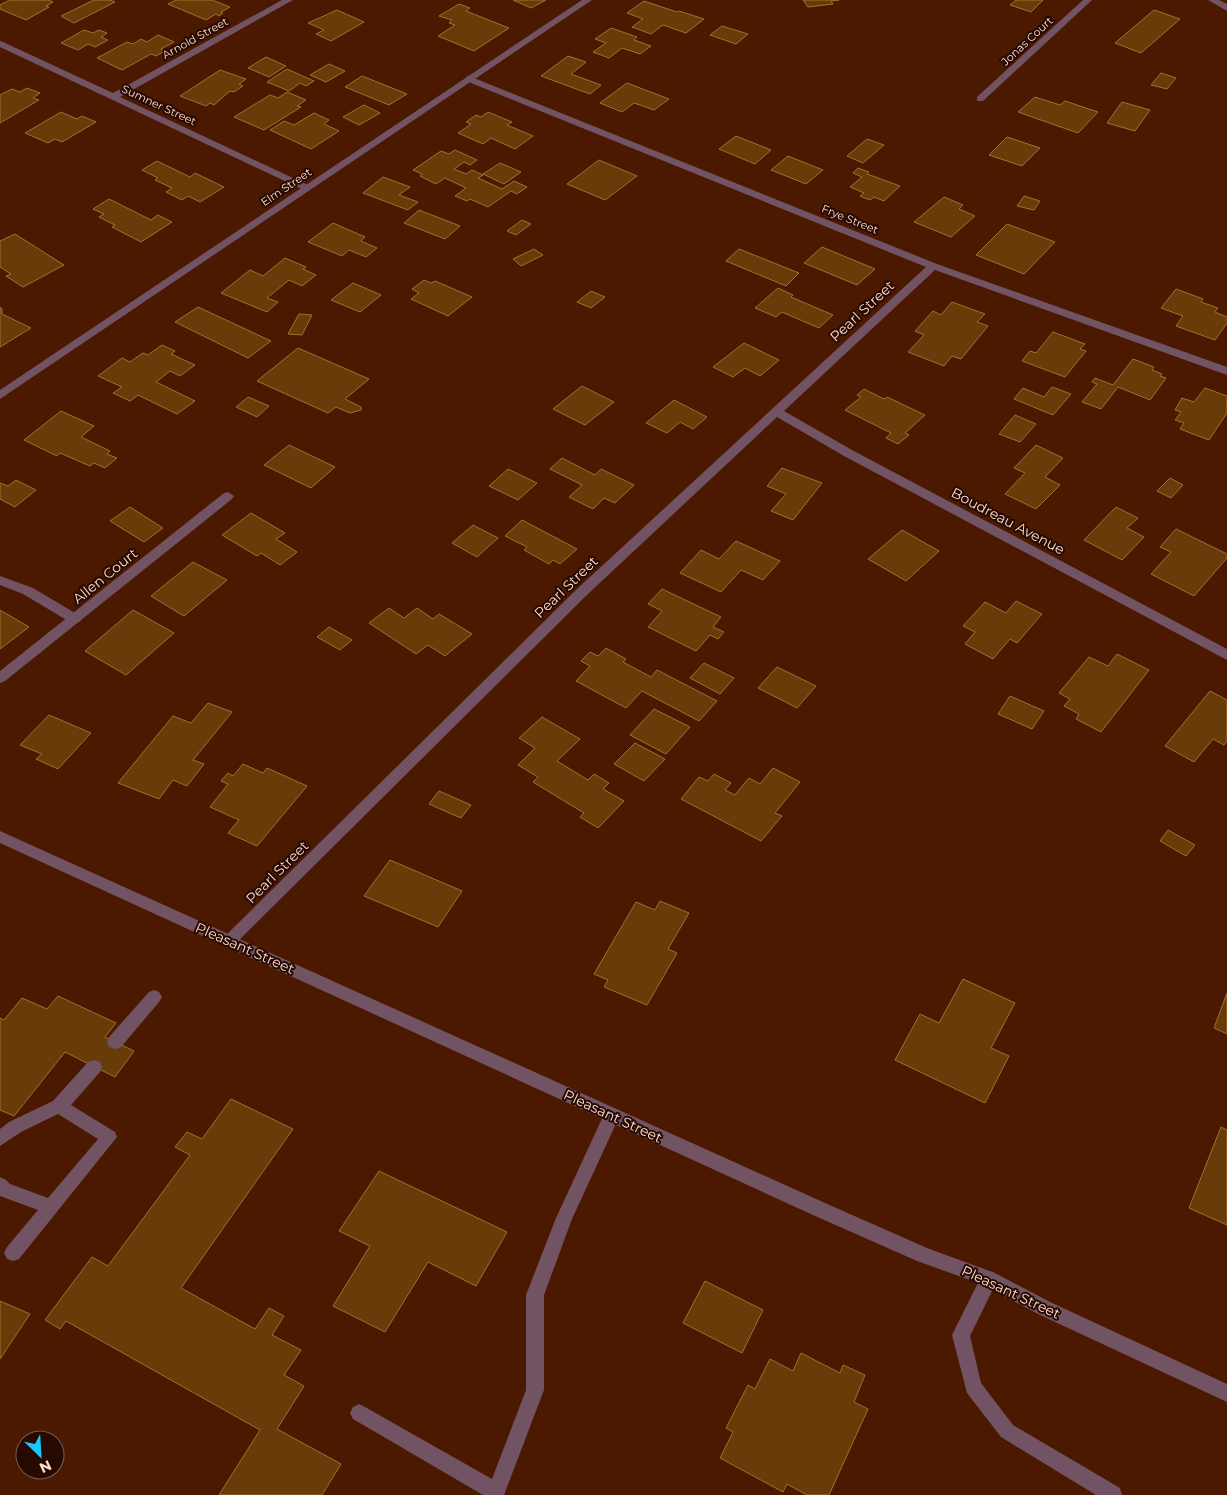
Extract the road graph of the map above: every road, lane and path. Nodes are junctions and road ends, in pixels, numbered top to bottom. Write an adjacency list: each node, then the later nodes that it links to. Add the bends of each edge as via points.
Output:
1 (289, 0): 8 (street, Arnold Street)
2 (588, 0): 7 (street, Elm Street)
3 (1088, 0): 9 (street, Jonas Court)
4 (1212, 0): 5 (street)
5 (1227, 8)
6 (0, 44): 8 (street, Sumner Street)
7 (468, 79): 10 (street, Elm Street); 11 (street, Frye Street)
8 (113, 97): 10 (street, Sumner Street)
9 (980, 99)
10 (306, 188): 13 (street, Elm Street)
11 (933, 266): 12 (street, Frye Street); 14 (street, Pearl Street)
12 (1227, 372)
13 (0, 396)
14 (776, 412): 18 (street, Boudreau Avenue); 21 (street, Pearl Street, via 583,591)
15 (228, 496): 17 (street, Allen Court)
16 (0, 580): 17 (street, via 28,591)
17 (75, 619): 19 (street, Allen Court)
18 (1227, 655)
19 (0, 678)
20 (0, 837): 21 (street, Pleasant Street)
21 (229, 941): 26 (street, Pleasant Street)
22 (154, 997): 23 (street)
23 (115, 1042)
24 (94, 1067): 25 (street)
25 (59, 1106): 27 (street, via 15,1127); 29 (street, via 108,1137)
26 (612, 1115): 31 (street, Pleasant Street, via 923,1255); 33 (street, via 564,1218 535,1295 535,1390 496,1492)
27 (0, 1139)
28 (0, 1185): 29 (street, via 4,1190)
29 (52, 1207): 30 (street)
30 (12, 1253)
31 (989, 1279): 32 (street, Pleasant Street); 34 (street, via 961,1335 973,1386 1007,1431)
32 (1227, 1393)
33 (359, 1412)
34 (1113, 1495)

